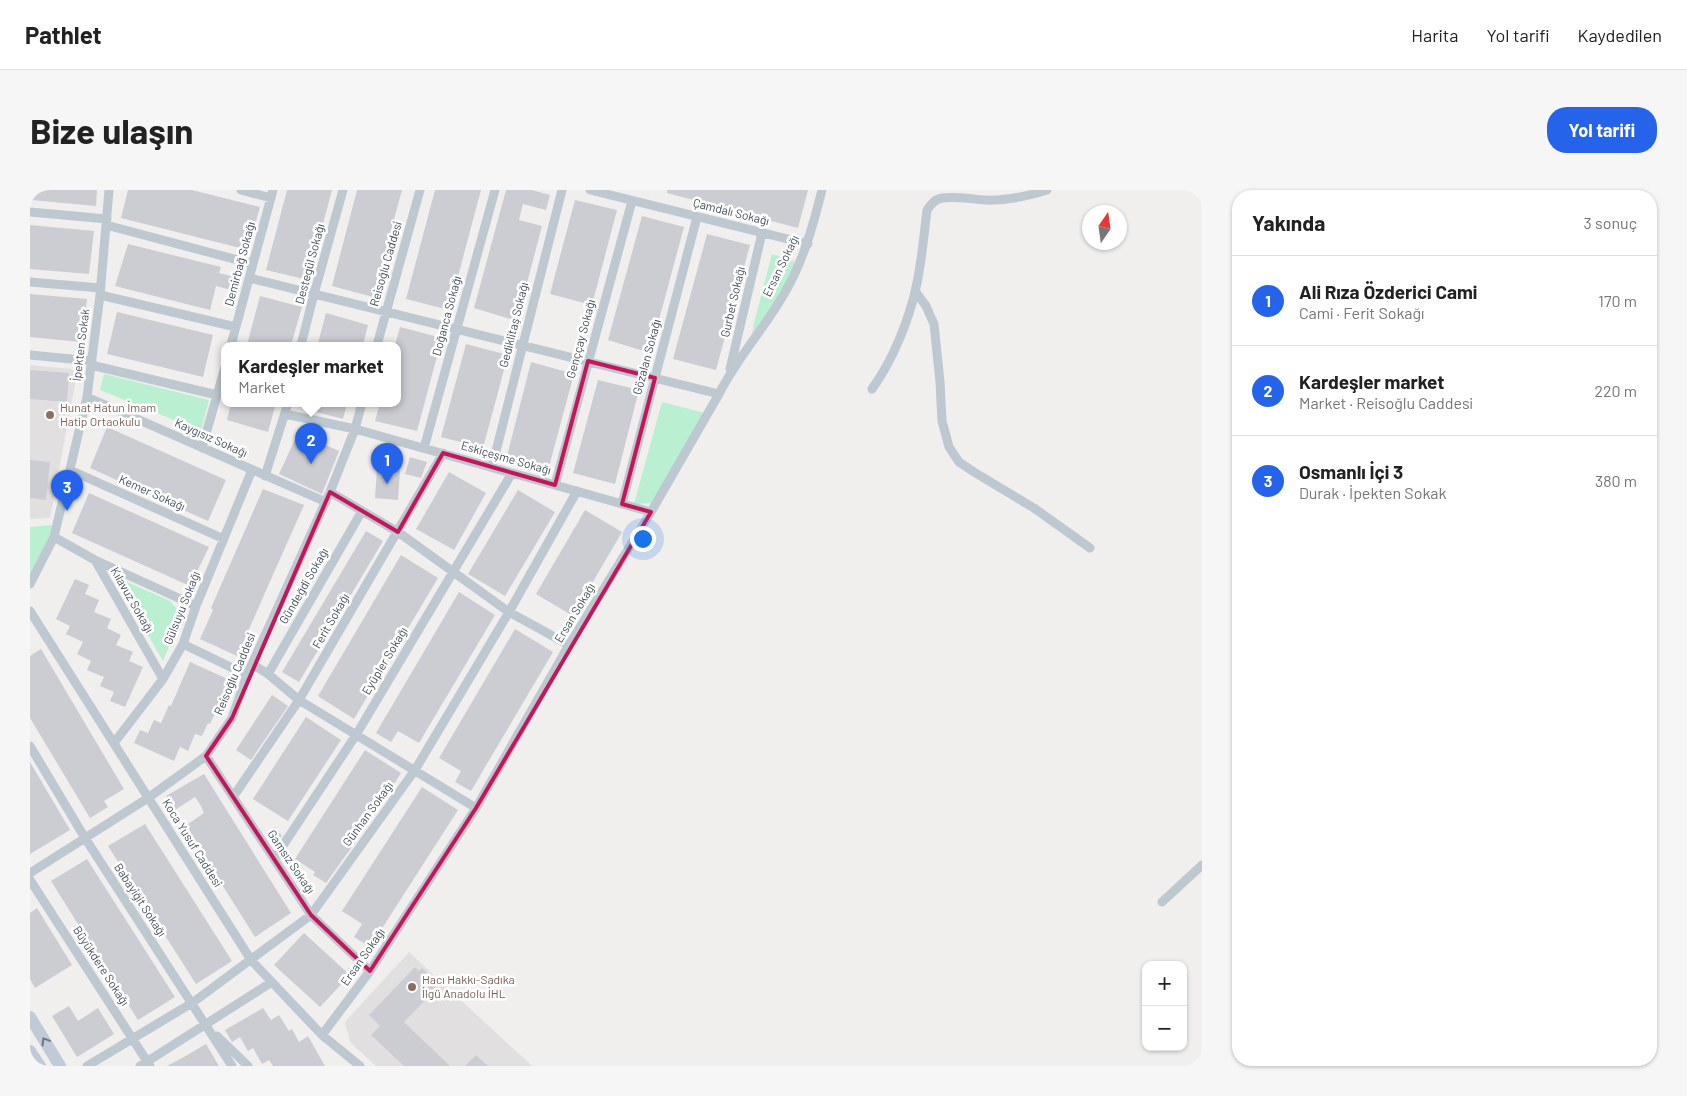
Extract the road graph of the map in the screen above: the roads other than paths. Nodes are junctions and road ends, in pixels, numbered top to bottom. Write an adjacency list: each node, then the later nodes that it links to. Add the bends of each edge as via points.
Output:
1 (109, 190): 15 (street, İpekten Sokak)
2 (240, 190): 10 (street)
3 (343, 190): 23 (street, Destegül Sokağı)
4 (420, 190): 24 (street, Reisoğlu Caddesi)
5 (494, 190): 26 (street, Doğanca Sokağı)
6 (562, 190): 30 (street, Gediklitaş Sokağı)
7 (590, 190): 11 (street, Çamdalı Sokağı)
8 (822, 190): 17 (street, Ersan Sokağı)
9 (1047, 190): 21 (street, via 988,200 941,198 935,201 927,210)
10 (272, 194): 18 (street, Demirbağ Sokağı)
11 (623, 194): 12 (street, Çamdalı Sokağı)
12 (632, 201): 14 (street, Çamdalı Sokağı); 32 (street, Genççay Sokağı)
13 (30, 212): 15 (street)
14 (697, 217): 16 (street, Çamdalı Sokağı); 35 (street, Gözalan Sokağı)
15 (106, 222): 18 (street); 22 (street, İpekten Sokak)
16 (762, 233): 17 (street, Çamdalı Sokağı); 34 (street, Gurbet Sokağı)
17 (808, 244): 34 (street, Ersan Sokağı, via 784,294)
18 (253, 264): 19 (street, Demirbağ Sokağı)
19 (249, 278): 23 (street); 25 (street, Demirbağ Sokağı)
20 (30, 282): 22 (street)
21 (915, 291): 37 (street, via 887,369); 63 (street, via 934,324 942,421 949,447 959,462 1034,508)
22 (100, 292): 25 (street); 33 (street, İpekten Sokak)
23 (314, 294): 24 (street); 28 (street, Destegül Sokağı)
24 (386, 311): 26 (street); 29 (street, Reisoğlu Caddesi)
25 (236, 327): 27 (street, Demirbağ Sokağı)
26 (456, 329): 30 (street); 46 (street, Doğanca Sokağı)
27 (232, 342)
28 (303, 342)
29 (378, 342)
30 (522, 345): 32 (street); 48 (street, Gediklitaş Sokağı)
31 (30, 355): 33 (street)
32 (588, 362): 35 (street); 53 (street, Genççay Sokağı)
33 (91, 363): 39 (street); 40 (street, İpekten Sokak)
34 (728, 376): 38 (street, Ersan Sokağı)
35 (655, 378): 38 (street); 57 (street, Gözalan Sokağı)
36 (221, 382): 39 (street)
37 (872, 389)
38 (719, 394): 59 (street, Ersan Sokağı)
39 (217, 396): 45 (street)
40 (87, 397): 45 (street, Kaygısız Sokağı); 49 (street, İpekten Sokak)
41 (287, 407): 43 (street)
42 (361, 407): 44 (street, Reisoğlu Caddesi)
43 (285, 414): 44 (street, Eskiçeşme Sokağı); 52 (street)
44 (356, 429): 46 (street, Eskiçeşme Sokağı); 55 (street, Reisoğlu Caddesi)
45 (202, 448): 50 (street, Kaygısız Sokağı)
46 (424, 448): 47 (street, Eskiçeşme Sokağı)
47 (443, 453): 48 (street, Eskiçeşme Sokağı); 60 (street, Ferit Sokağı)
48 (492, 467): 51 (street, Eskiçeşme Sokağı)
49 (70, 470): 61 (street, İpekten Sokak); 62 (street, Kemer Sokağı)
50 (252, 470): 52 (street, Kaygısız Sokağı); 62 (street, Gülsuyu Sokağı)
51 (512, 473): 53 (street, Eskiçeşme Sokağı); 65 (street, Eyüpler Sokağı)
52 (265, 476): 56 (street, Kaygısız Sokağı)
53 (555, 485): 54 (street, Eskiçeşme Sokağı)
54 (577, 491): 57 (street, Eskiçeşme Sokağı); 69 (street, Günhan Sokağı)
55 (330, 492): 56 (street, Reisoğlu Caddesi); 58 (street)
56 (326, 502): 72 (street, Reisoğlu Caddesi)
57 (622, 504): 59 (street, Eskiçeşme Sokağı)
58 (362, 511): 60 (street); 73 (street, Gündeğdi Sokağı)
59 (651, 512): 71 (street, Ersan Sokağı)
60 (398, 532): 65 (street); 76 (street, Ferit Sokağı)
61 (54, 537): 64 (street, Kılavuz Sokağı); 66 (street, İpekten Sokak)
62 (224, 539): 67 (street, Gülsuyu Sokağı)
63 (1090, 548)
64 (95, 560): 67 (street, Kılavuz Sokağı); 75 (street, Kılavuz Sokağı)
65 (453, 571): 69 (street); 77 (street, Eyüpler Sokağı)
66 (30, 584)
67 (196, 606): 70 (street, Gülsuyu Sokağı)
68 (30, 611): 78 (street, Koca Yusuf Caddesi)
69 (509, 612): 71 (street); 81 (street, Günhan Sokağı)
70 (183, 644): 74 (street); 75 (street, Gülsuyu Sokağı)
71 (570, 645): 84 (street, Ersan Sokağı)
72 (252, 664): 73 (street); 74 (street, Reisoğlu Caddesi)
73 (268, 674): 76 (street)
74 (247, 675): 80 (street, Reisoğlu Caddesi, via 232,718)
75 (163, 679): 78 (street, Gülsuyu Sokağı)
76 (300, 700): 77 (street); 82 (street, Ferit Sokağı)
77 (356, 734): 81 (street); 86 (street, Eyüpler Sokağı)
78 (114, 743): 83 (street, Koca Yusuf Caddesi)
79 (30, 746): 85 (street, Babayiğit Sokağı)
80 (206, 756): 82 (street, Gamsız Sokağı); 83 (street, Reisoğlu Caddesi)
81 (415, 770): 84 (street); 91 (street, Günhan Sokağı)
82 (233, 797): 86 (street, Gamsız Sokağı)
83 (148, 798): 85 (street, Reisoğlu Caddesi); 92 (street, Koca Yusuf Caddesi)
84 (476, 808): 93 (street, Ersan Sokağı)
85 (85, 838): 88 (street, Reisoğlu Caddesi); 95 (street, Babayiğit Sokağı)
86 (274, 859): 91 (street, Gamsız Sokağı)
87 (1202, 865): 90 (street)
88 (30, 872)
89 (30, 880): 99 (street, Büyükdere Sokağı)
90 (1162, 902)
91 (311, 915): 92 (street, Günhan Sokağı); 93 (street, Gamsız Sokağı)
92 (251, 960): 94 (street, Koca Yusuf Caddesi); 95 (street, Günhan Sokağı)
93 (370, 971): 98 (street, Ersan Sokağı)
94 (272, 982): 97 (street); 98 (street, Koca Yusuf Caddesi)
95 (192, 1003): 97 (street, Babayiğit Sokağı); 99 (street, Günhan Sokağı)
96 (30, 1017): 103 (street, one-way to 96)
97 (206, 1025): 101 (street); 105 (street, Babayiğit Sokağı); 106 (street)
98 (322, 1034): 107 (street, Koca Yusuf Caddesi)
99 (133, 1037): 101 (street, Büyükdere Sokağı); 104 (street, Günhan Sokağı)
100 (30, 1050): 102 (street)
101 (146, 1064)
102 (40, 1066)
103 (60, 1066)
104 (87, 1066)
105 (232, 1066)
106 (248, 1066)
107 (360, 1066)

